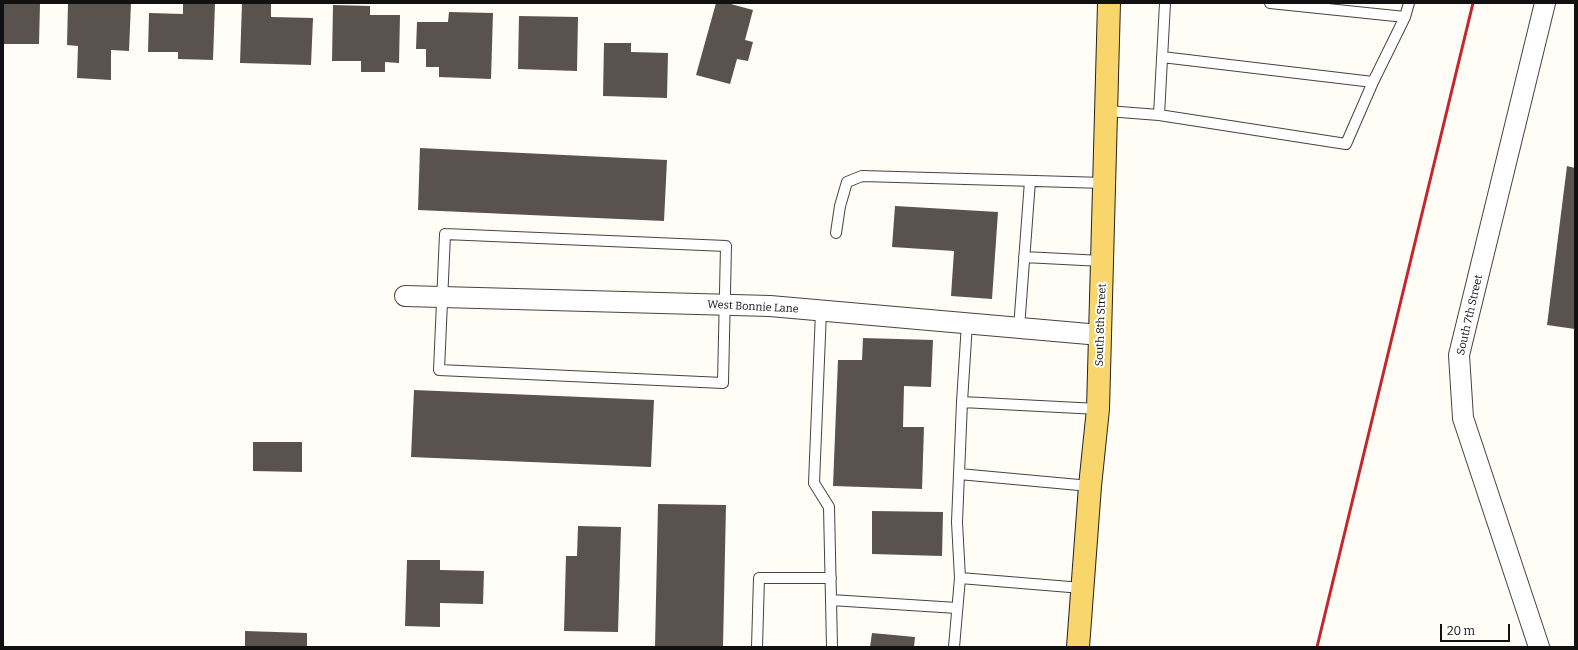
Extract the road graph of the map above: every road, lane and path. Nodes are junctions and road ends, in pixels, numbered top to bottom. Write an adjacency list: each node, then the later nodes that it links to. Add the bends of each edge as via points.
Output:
1 (1110, 3): 9 (main road, South 8th Street)
2 (1165, 3): 7 (lane)
3 (1270, 3): 6 (lane)
4 (1409, 3): 6 (lane)
5 (1545, 3): 36 (street, South 7th Street, via 1459,355 1462,418)
6 (1405, 17): 8 (lane)
7 (1162, 58): 8 (lane); 10 (lane)
8 (1373, 82): 10 (lane, via 1346,144)
9 (1106, 111): 10 (lane); 12 (main road, South 8th Street)
10 (1159, 115)
11 (1030, 181): 12 (lane); 13 (lane, via 862,176 846,182); 14 (lane)
12 (1104, 183): 15 (main road, South 8th Street)
13 (836, 233)
14 (1024, 257): 15 (lane); 21 (lane)
15 (1102, 261): 22 (main road, South 8th Street)
16 (405, 296): 17 (street, West Bonnie Lane)
17 (442, 297): 18 (street, West Bonnie Lane); 18 (lane, via 445,234 726,246); 18 (lane, via 439,370 723,383)
18 (724, 305): 19 (street, West Bonnie Lane)
19 (821, 311): 20 (street, West Bonnie Lane); 27 (lane, via 814,483 829,507)
20 (967, 323): 21 (street, West Bonnie Lane); 23 (lane)
21 (1019, 328): 22 (street, West Bonnie Lane)
22 (1100, 335): 24 (main road, South 8th Street)
23 (962, 402): 24 (lane); 25 (lane)
24 (1098, 409): 26 (main road, South 8th Street)
25 (959, 474): 26 (lane); 28 (lane, via 957,522)
26 (1090, 486): 29 (main road, South 8th Street)
27 (831, 578): 30 (lane); 32 (lane, via 759,578)
28 (960, 578): 29 (lane); 31 (lane)
29 (1082, 588): 35 (main road, South 8th Street)
30 (831, 600): 31 (lane); 33 (lane)
31 (957, 608): 34 (lane)
32 (757, 647)
33 (832, 647)
34 (954, 647)
35 (1078, 647)
36 (1539, 647)

